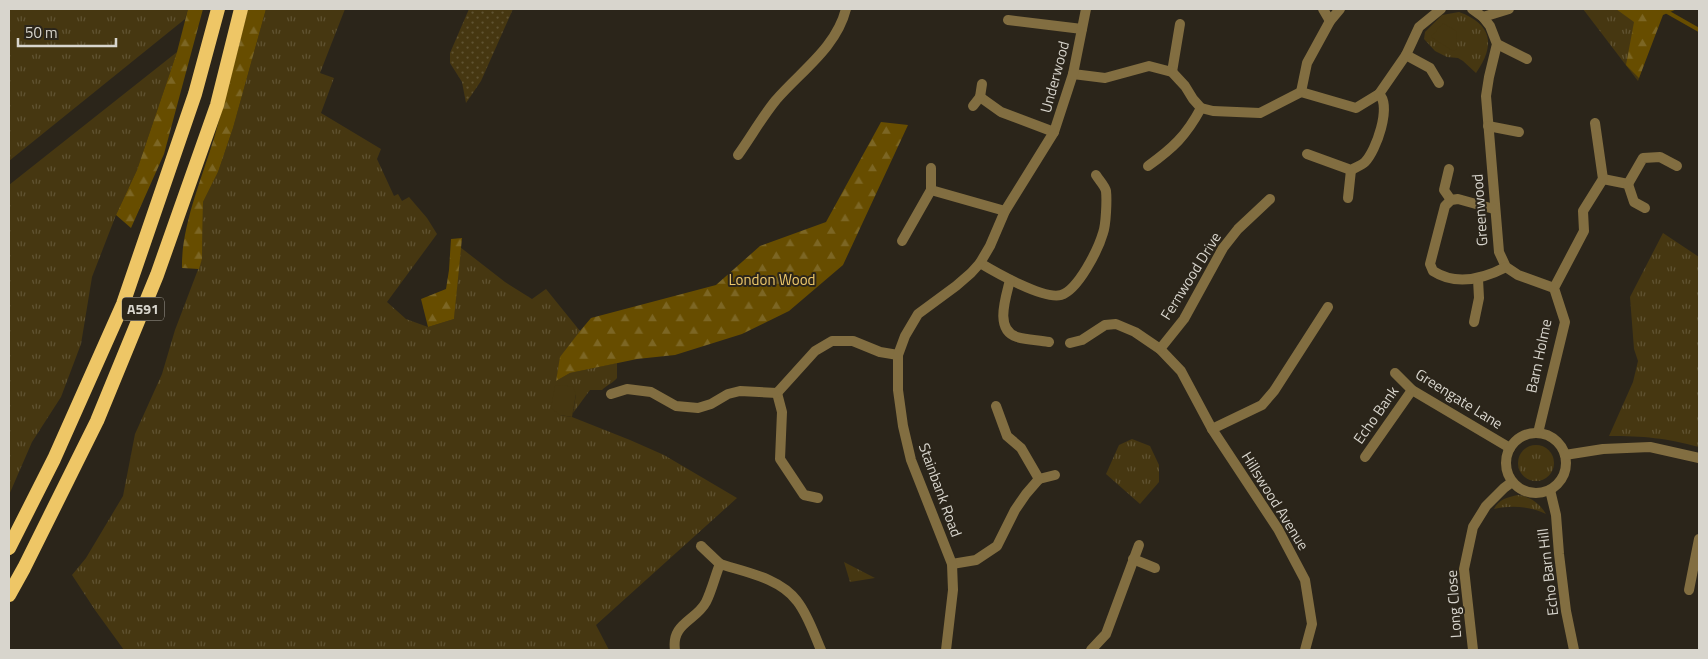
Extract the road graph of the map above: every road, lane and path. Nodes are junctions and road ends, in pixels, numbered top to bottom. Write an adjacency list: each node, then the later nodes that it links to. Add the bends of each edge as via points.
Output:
1 (218, 9): 80 (highway, A591, via 195,94 123,304 54,459)
2 (241, 9): 86 (highway, A591, via 217,105 157,275 97,421)
3 (846, 9): 32 (street, via 842,23 830,42 776,101)
4 (1086, 9): 14 (street, Underwood)
5 (1323, 9): 12 (street)
6 (1340, 9): 12 (street)
7 (1441, 9): 16 (street, via 1419,27)
8 (1472, 9): 10 (street)
9 (1509, 9): 10 (street)
10 (1484, 17): 15 (street)
11 (1008, 20): 14 (street, Underwood)
12 (1330, 21): 22 (street, via 1307,63)
13 (1180, 24): 18 (street)
14 (1082, 29): 19 (street, Underwood)
15 (1497, 44): 17 (street); 28 (street, Greenwood, via 1486,96)
16 (1406, 55): 20 (street, via 1430,68); 23 (street)
17 (1526, 60)
18 (1172, 72): 19 (street, via 1149,66 1105,78); 26 (street)
19 (1073, 74): 29 (street, Underwood)
20 (1439, 83)
21 (982, 84): 24 (street)
22 (1301, 92): 23 (street, via 1356,108); 26 (street, via 1260,113)
23 (1379, 94): 37 (street, via 1385,104 1377,143 1365,163)
24 (980, 97): 25 (street); 29 (street, Underwood, via 1001,112)
25 (973, 106)
26 (1201, 108): 33 (street, via 1172,149)
27 (1595, 123): 39 (street)
28 (1488, 126): 30 (street); 46 (street, Greenwood)
29 (1054, 132): 47 (street, Underwood)
30 (1519, 132)
31 (1307, 154): 37 (street)
32 (738, 155)
33 (1148, 166)
34 (1677, 166): 40 (street, via 1660,157 1643,158)
35 (931, 168): 41 (street)
36 (1449, 169): 44 (street, via 1444,190)
37 (1351, 170): 42 (street)
38 (1096, 175): 52 (street, via 1106,190 1106,222 1087,267 1070,291 1059,296 1046,294)
39 (1603, 180): 40 (street); 53 (street, via 1584,211 1584,231)
40 (1628, 184): 45 (street, via 1634,202)
41 (931, 190): 47 (street); 48 (street)
42 (1348, 198)
43 (1270, 199): 59 (street, Fernwood Drive, via 1223,248 1184,319)
44 (1451, 200): 46 (street); 51 (street, via 1445,206 1430,264 1433,271 1449,279)
45 (1644, 208)
46 (1494, 209): 50 (street, Greenwood, via 1498,252)
47 (1006, 211): 49 (street, Underwood)
48 (902, 241)
49 (980, 263): 52 (street); 55 (street, Underwood, via 956,286)
50 (1506, 267): 51 (street); 53 (street, via 1518,275)
51 (1478, 279): 56 (street, via 1480,298)
52 (1010, 280): 57 (street, via 1004,306 1006,329 1017,337)
53 (1554, 288): 67 (street, Barn Holme, via 1565,322)
54 (1328, 308): 66 (street, via 1274,392 1262,405)
55 (918, 314): 60 (street, Stainbank Road)
56 (1474, 322)
57 (1049, 342)
58 (1070, 343): 59 (street, Hillswood Avenue, via 1082,340 1105,325 1116,324)
59 (1160, 349): 66 (street, Hillswood Avenue, via 1181,371)
60 (898, 356): 63 (street, via 853,341 832,341 815,351); 83 (street, Stainbank Road, via 898,390 911,460)
61 (1395, 373): 62 (street, Greengate Lane)
62 (1412, 390): 68 (street, Greengate Lane); 70 (street, Echo Bank)
63 (777, 393): 64 (street, via 740,391 698,408 676,406 650,392 627,389); 76 (street, via 782,412 780,459 804,495)
64 (611, 394)
65 (996, 406): 73 (street, via 1007,436 1021,448)
66 (1212, 429): 91 (street, Hillswood Avenue, via 1278,529 1305,580 1312,624)
67 (1538, 433): 68 (street, via 1522,436); 69 (street, via 1555,440)
68 (1510, 448): 74 (street, via 1506,465)
69 (1565, 455): 71 (street, via 1650,447); 75 (street, via 1565,473)
70 (1365, 457)
71 (1699, 458)
72 (1055, 475): 73 (street)
73 (1039, 480): 83 (street, via 1015,510 996,546 976,560)
74 (1512, 482): 75 (street, via 1536,494); 92 (street, Long Close, via 1486,506 1473,527 1464,569)
75 (1550, 490): 93 (street, Echo Barn Hill)
76 (818, 498)
77 (1699, 539): 85 (street)
78 (1138, 545): 81 (street)
79 (701, 546): 82 (street)
80 (9, 548)
81 (1133, 559): 84 (street); 90 (street, via 1106,634)
82 (720, 564): 87 (street, via 706,603 678,629); 88 (street, via 760,576 796,599)
83 (952, 564): 89 (street, Stainbank Road, via 953,590)
84 (1155, 568)
85 (1689, 590)
86 (9, 595)
87 (675, 650)
88 (821, 650)
89 (946, 650)
90 (1091, 650)
91 (1305, 650)
92 (1472, 650)
93 (1574, 650)

